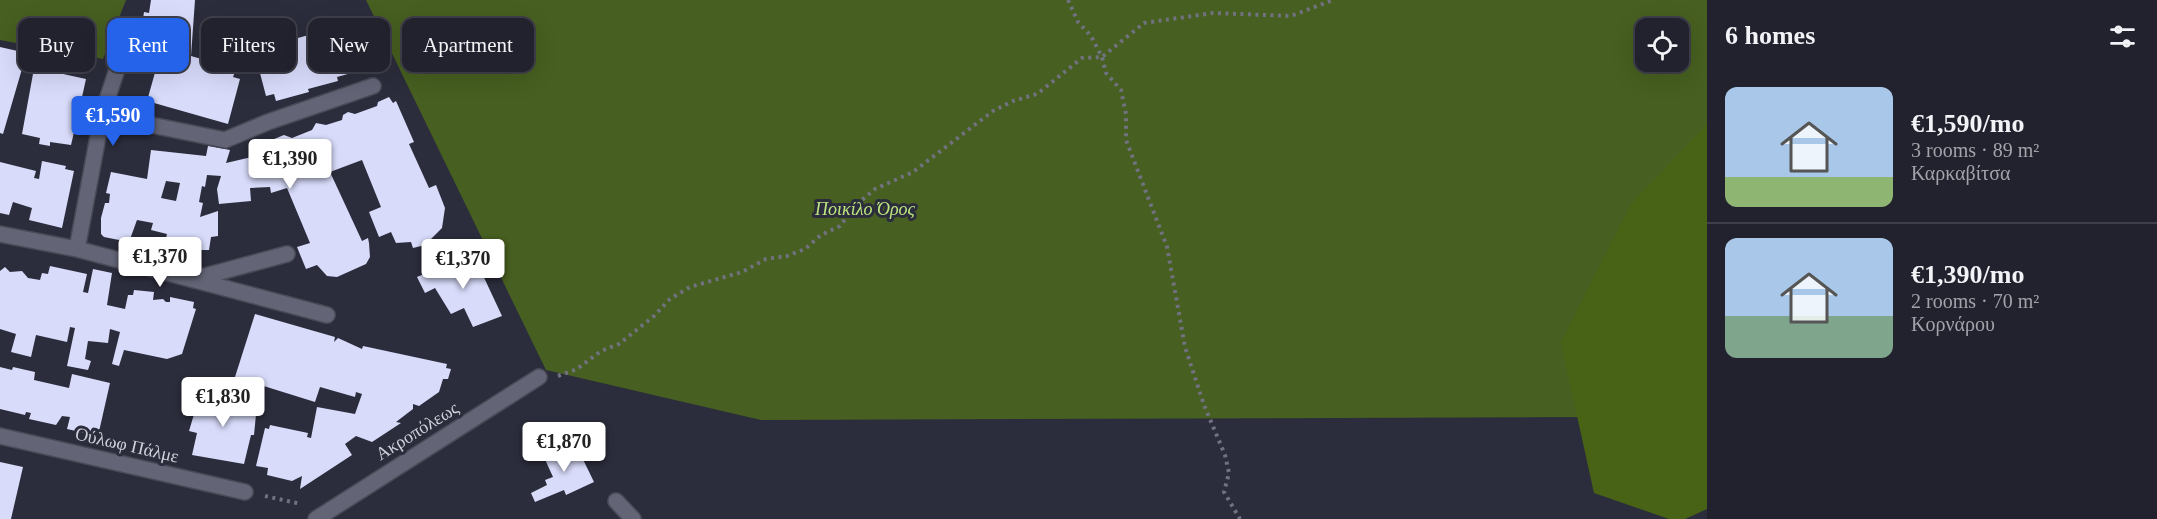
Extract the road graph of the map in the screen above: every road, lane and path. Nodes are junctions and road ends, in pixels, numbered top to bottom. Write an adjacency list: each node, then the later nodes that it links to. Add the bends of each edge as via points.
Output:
1 (1068, 0): 3 (path)
2 (1333, 0): 3 (path, via 1291,16 1213,14 1144,23)
3 (1102, 57): 12 (path, via 1082,58 1037,94 993,111 913,172 875,189 855,205 840,226 805,249 690,287 670,299 618,344 577,369 560,376); 18 (path, via 1106,73 1120,90 1126,114 1126,140 1167,247 1185,347 1229,472 1224,492)
4 (116, 72): 6 (street)
5 (373, 86): 6 (street, via 225,140)
6 (102, 115): 8 (street)
7 (0, 234): 8 (street)
8 (77, 249): 10 (street)
9 (286, 254): 10 (street)
10 (191, 279): 11 (street)
11 (327, 315)
12 (539, 377): 16 (street, Ακροπόλεως)
13 (0, 436): 14 (street, Ούλωφ Πάλμε)
14 (245, 492)
15 (616, 501): 17 (street)
16 (316, 519)
17 (633, 519)
18 (1240, 519)

